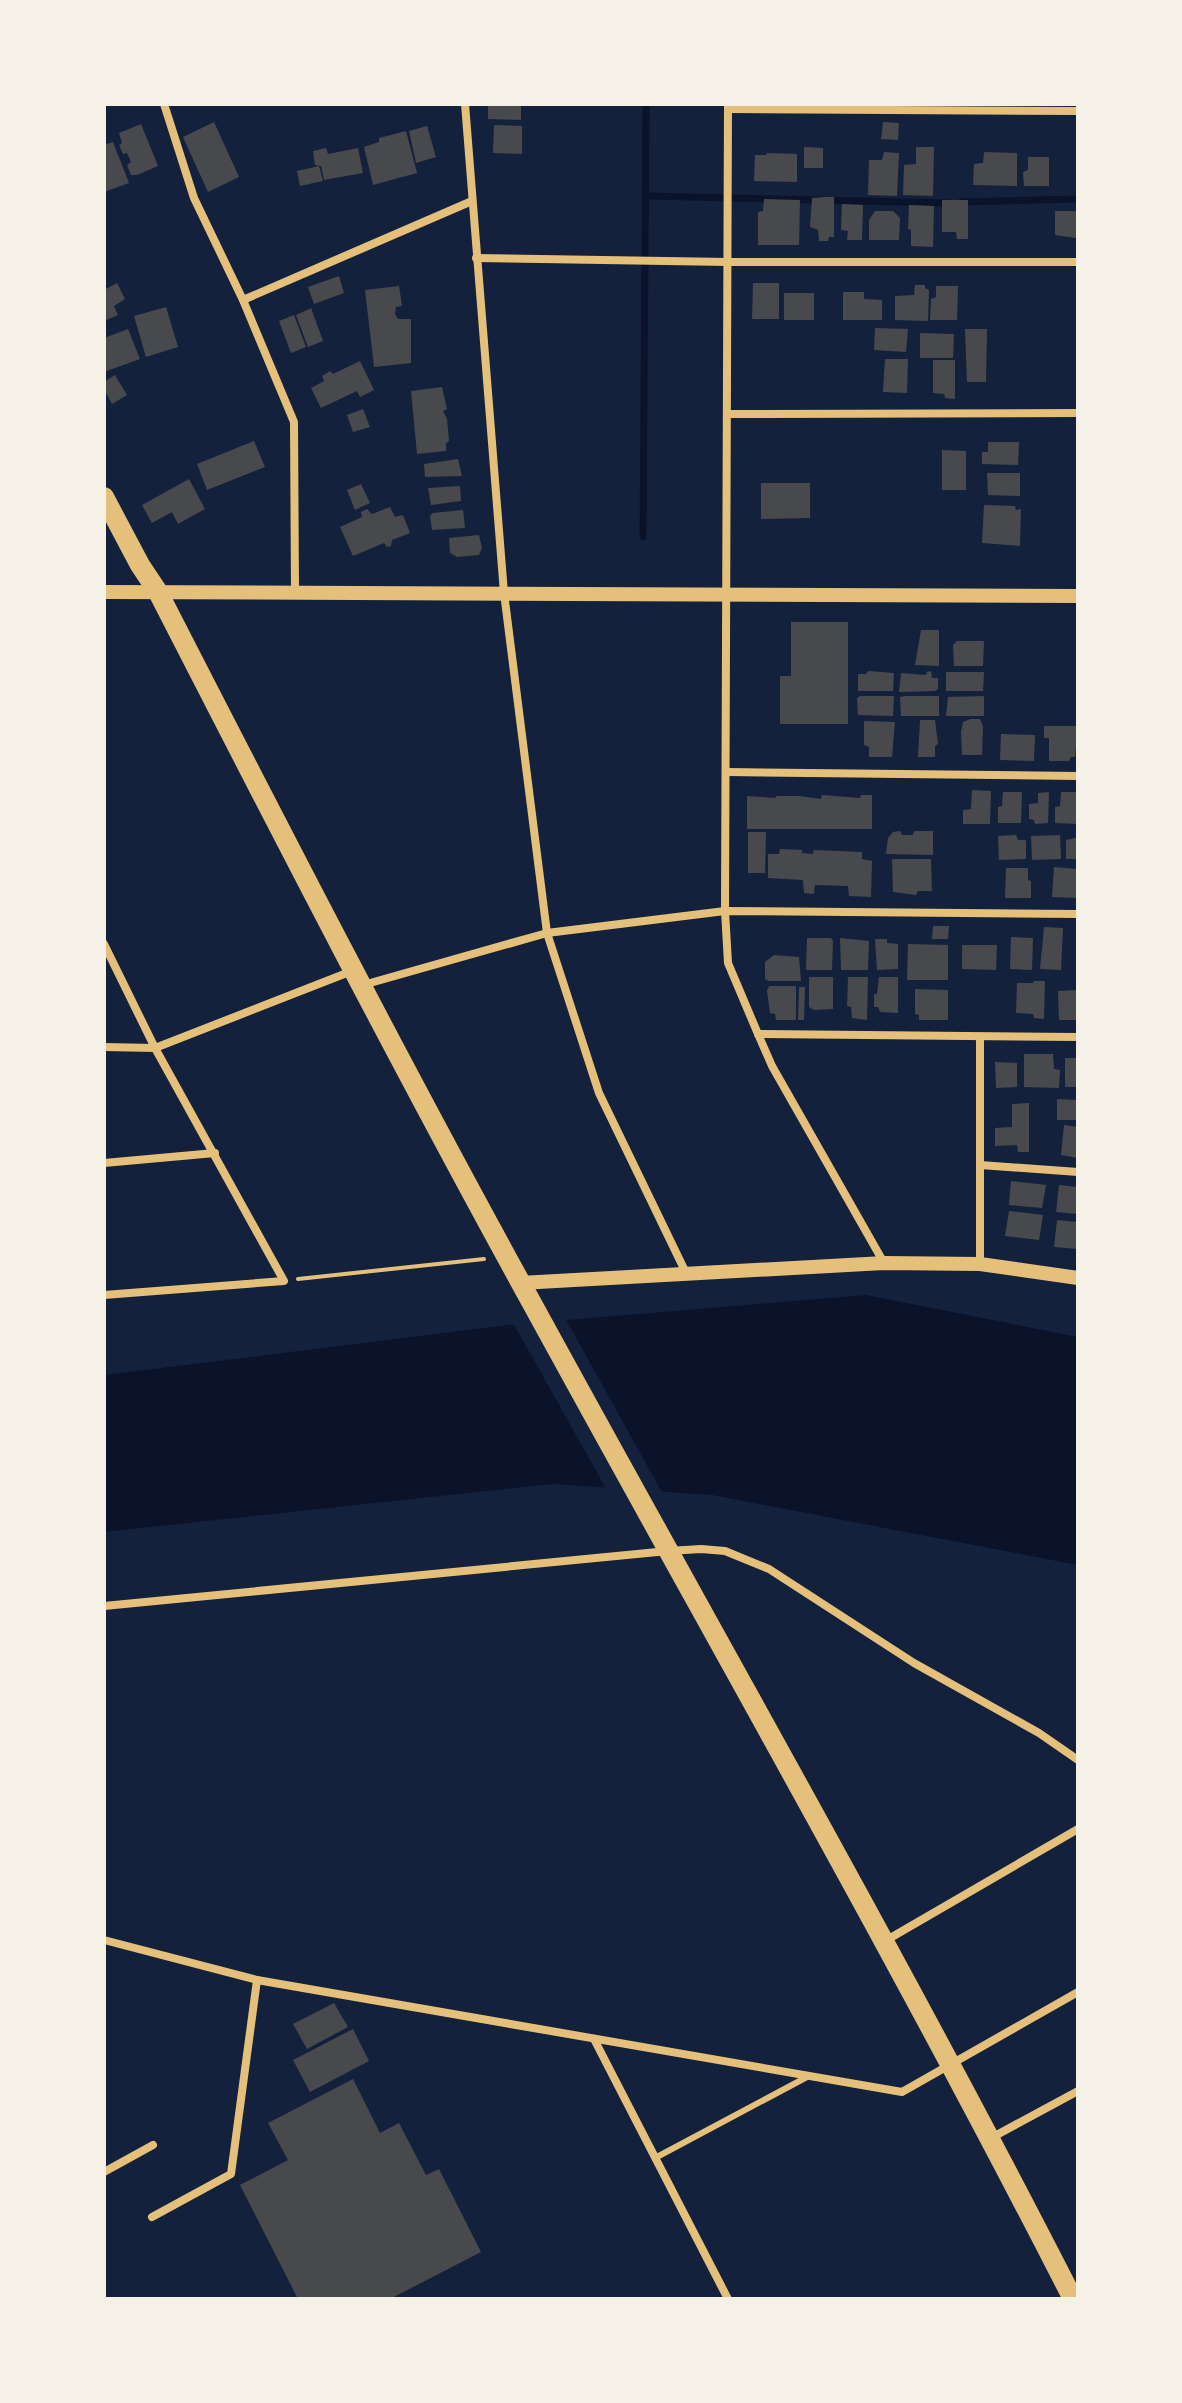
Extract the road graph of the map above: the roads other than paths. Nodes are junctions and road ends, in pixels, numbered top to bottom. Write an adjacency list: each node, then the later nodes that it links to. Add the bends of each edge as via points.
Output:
1 (164, 104): 9 (street, via 194,198)
2 (465, 104): 5 (street)
3 (728, 107): 4 (street); 7 (street)
4 (1078, 111)
5 (472, 201): 6 (street); 9 (street)
6 (476, 258): 7 (street); 16 (street)
7 (729, 262): 8 (street); 11 (street)
8 (1078, 262)
9 (243, 300): 13 (street, via 294,422)
10 (1078, 413): 11 (street)
11 (729, 414): 17 (street)
12 (104, 497): 15 (main road)
13 (295, 591): 15 (street); 16 (street)
14 (104, 592): 15 (street)
15 (158, 592): 25 (main road)
16 (504, 593): 17 (street); 23 (street)
17 (728, 594): 18 (street); 19 (street)
18 (1078, 596)
19 (727, 772): 20 (street); 21 (street)
20 (1078, 776)
21 (725, 911): 22 (street); 23 (street); 26 (street, via 728,963)
22 (1078, 914)
23 (547, 933): 25 (street); 37 (street, via 599,1093)
24 (104, 944): 30 (street)
25 (357, 978): 30 (street); 39 (main road)
26 (758, 1034): 28 (street); 35 (street)
27 (1078, 1037): 28 (street)
28 (980, 1038): 33 (street)
29 (104, 1047): 30 (street)
30 (155, 1048): 31 (street)
31 (215, 1153): 32 (street); 40 (street, via 284,1281)
32 (104, 1163)
33 (980, 1165): 34 (street); 36 (street)
34 (1078, 1172)
35 (884, 1263): 36 (street); 37 (street)
36 (980, 1264): 38 (street)
37 (686, 1273): 39 (street)
38 (1078, 1278)
39 (520, 1283): 41 (main road)
40 (104, 1295)
41 (665, 1545): 42 (street); 43 (street, via 725,1551 769,1569); 46 (main road)
42 (104, 1606)
43 (1078, 1760)
44 (1078, 1829): 46 (street)
45 (104, 1940): 47 (street)
46 (885, 1941): 50 (main road)
47 (257, 1980): 49 (street); 57 (street, via 231,2174)
48 (1078, 1992): 50 (street)
49 (594, 2039): 51 (street); 55 (street)
50 (952, 2063): 51 (street, via 902,2092); 53 (main road)
51 (807, 2077): 55 (lane)
52 (1078, 2091): 53 (street)
53 (991, 2138): 59 (main road)
54 (153, 2145): 56 (street)
55 (655, 2158): 58 (street)
56 (104, 2172)
57 (152, 2217)
58 (728, 2299)
59 (1073, 2299)

